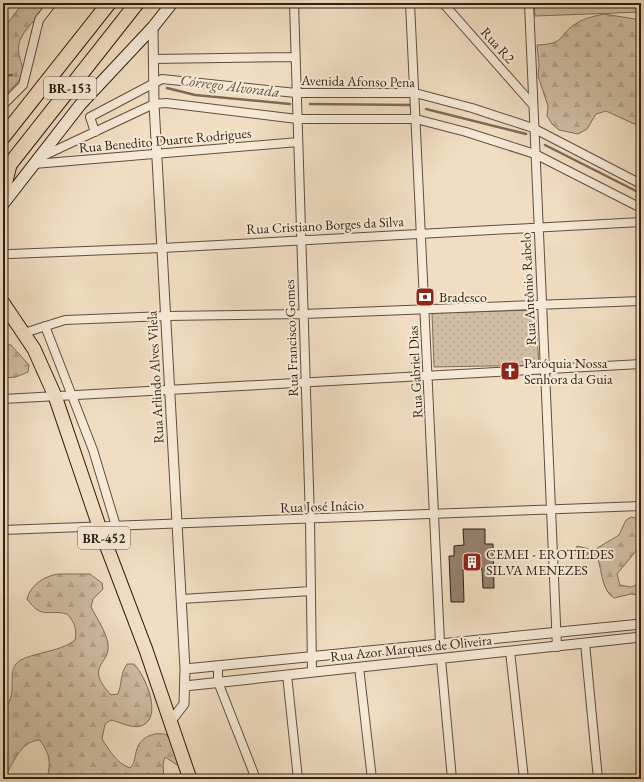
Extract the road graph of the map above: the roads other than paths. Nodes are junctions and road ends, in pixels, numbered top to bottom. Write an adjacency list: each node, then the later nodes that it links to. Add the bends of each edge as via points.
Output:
1 (52, 3): 17 (street, via 39,20 23,85)
2 (109, 3): 24 (highway, BR-153)
3 (137, 3): 29 (highway, BR-153)
4 (172, 3): 9 (main road)
5 (294, 3): 10 (street, Rua Francisco Gomes)
6 (410, 3): 14 (street, Rua Gabriel Dias)
7 (443, 3): 16 (street, Rua R2)
8 (528, 3): 16 (street, Rua Antônio Rabelo)
9 (153, 27): 11 (street, Rua Arlindo Alves Vilela); 18 (main road)
10 (295, 57): 11 (street); 13 (street, Rua Francisco Gomes)
11 (153, 58): 12 (street, Rua Arlindo Alves Vilela)
12 (154, 84): 13 (street, Avenida Afonso Pena, via 162,79); 15 (street, Rua Arlindo Alves Vilela); 19 (street, Avenida Afonso Pena)
13 (296, 93): 14 (street, Avenida Afonso Pena); 20 (street, Rua Francisco Gomes)
14 (415, 93): 21 (street, Rua Gabriel Dias); 22 (street, Avenida Afonso Pena)
15 (154, 104): 20 (street, via 166,103); 23 (street); 26 (street, Rua Arlindo Alves Vilela)
16 (533, 104): 22 (street, Rua Antônio Rabelo)
17 (3, 105)
18 (80, 105): 19 (street); 28 (main road)
19 (90, 117): 23 (street)
20 (297, 119): 21 (street); 25 (street, Rua Francisco Gomes)
21 (416, 119): 27 (street); 36 (street, Rua Gabriel Dias)
22 (533, 128): 27 (street, Rua Antônio Rabelo); 30 (street, Avenida Afonso Pena)
23 (95, 132): 28 (street)
24 (3, 137)
25 (298, 142): 26 (street, Rua Benedito Duarte Rodrigues); 37 (street, Rua Francisco Gomes)
26 (158, 152): 28 (street, Rua Benedito Duarte Rodrigues); 38 (street, Rua Arlindo Alves Vilela)
27 (535, 154): 33 (street); 35 (street, Rua Antônio Rabelo)
28 (36, 161): 32 (main road)
29 (6, 169): 31 (highway)
30 (641, 184)
31 (3, 193)
32 (3, 204)
33 (641, 208)
34 (641, 222): 35 (street, Rua Cristiano Borges da Silva)
35 (538, 228): 36 (street, Rua Cristiano Borges da Silva); 42 (street, Rua Antônio Rabelo)
36 (422, 233): 37 (street, Rua Cristiano Borges da Silva); 43 (street, Rua Gabriel Dias)
37 (301, 240): 38 (street, Rua Cristiano Borges da Silva); 44 (street, Rua Francisco Gomes)
38 (162, 248): 39 (street, Rua Cristiano Borges da Silva); 45 (street, Rua Arlindo Alves Vilela)
39 (10, 254)
40 (641, 301): 42 (street)
41 (3, 303): 47 (highway, BR-452)
42 (541, 305): 43 (street); 49 (street, Rua Antônio Rabelo)
43 (425, 309): 44 (street); 50 (street, Rua Gabriel Dias)
44 (303, 314): 45 (street); 51 (street, Rua Francisco Gomes)
45 (166, 316): 46 (street, via 65,320); 52 (street, Rua Arlindo Alves Vilela)
46 (45, 326): 47 (street); 53 (street)
47 (24, 333): 54 (highway, BR-452)
48 (641, 364): 49 (street)
49 (545, 370): 50 (street); 57 (street, Rua Antônio Rabelo)
50 (429, 375): 51 (street); 58 (street, Rua Gabriel Dias)
51 (305, 383): 52 (street); 59 (street, Rua Francisco Gomes)
52 (170, 389): 53 (street); 60 (street, Rua Arlindo Alves Vilela)
53 (71, 394): 54 (street); 62 (street, via 93,450)
54 (55, 396): 55 (street); 61 (highway, BR-452)
55 (3, 399)
56 (641, 506): 57 (street, Rua José Inácio)
57 (551, 509): 58 (street, Rua José Inácio); 67 (street, Rua Antônio Rabelo)
58 (434, 515): 59 (street, Rua José Inácio); 70 (street, Rua Gabriel Dias)
59 (310, 520): 60 (street, Rua José Inácio); 64 (street, Rua Francisco Gomes)
60 (177, 525): 62 (street, Rua José Inácio); 65 (street, Rua Arlindo Alves Vilela)
61 (99, 526): 62 (street, Rua José Inácio); 63 (street, Rua José Inácio); 86 (highway, BR-452)
62 (116, 526)
63 (3, 530)
64 (311, 591): 65 (street); 75 (street, Rua Francisco Gomes)
65 (181, 599): 81 (street, Rua Arlindo Alves Vilela)
66 (641, 624): 67 (street, Rua Azor Marques de Oliveira)
67 (556, 631): 69 (street, Rua Azor Marques de Oliveira); 72 (street, Rua Antônio Rabelo)
68 (641, 637): 71 (street, Rua Azor Marques de Oliveira)
69 (468, 640): 70 (street, Rua Azor Marques de Oliveira); 76 (street)
70 (440, 643): 73 (street, Rua Azor Marques de Oliveira)
71 (585, 643): 72 (street, Rua Azor Marques de Oliveira); 93 (street)
72 (556, 646): 74 (street, Rua Azor Marques de Oliveira)
73 (388, 648): 75 (street, Rua Azor Marques de Oliveira); 78 (street)
74 (510, 651): 76 (street, Rua Azor Marques de Oliveira); 92 (street)
75 (312, 656): 79 (street, Rua Azor Marques de Oliveira); 82 (street, Rua Francisco Gomes)
76 (468, 656): 77 (street, Rua Azor Marques de Oliveira)
77 (441, 659): 78 (street, Rua Azor Marques de Oliveira); 91 (street)
78 (390, 664): 80 (street, Rua Azor Marques de Oliveira)
79 (218, 666): 81 (street, Rua Azor Marques de Oliveira); 84 (street)
80 (359, 667): 82 (street, Rua Azor Marques de Oliveira); 90 (street)
81 (185, 669): 85 (street, Rua Arlindo Alves Vilela)
82 (312, 672): 83 (street, Rua Azor Marques de Oliveira)
83 (287, 675): 84 (street, Rua Azor Marques de Oliveira); 89 (street)
84 (218, 682): 85 (street, Rua Azor Marques de Oliveira); 88 (street)
85 (184, 686): 86 (street, Rua Arlindo Alves Vilela, via 184,704)
86 (171, 721): 87 (highway, BR-452)
87 (190, 779)
88 (256, 779)
89 (298, 779)
90 (372, 779)
91 (452, 779)
92 (524, 779)
93 (598, 779)

